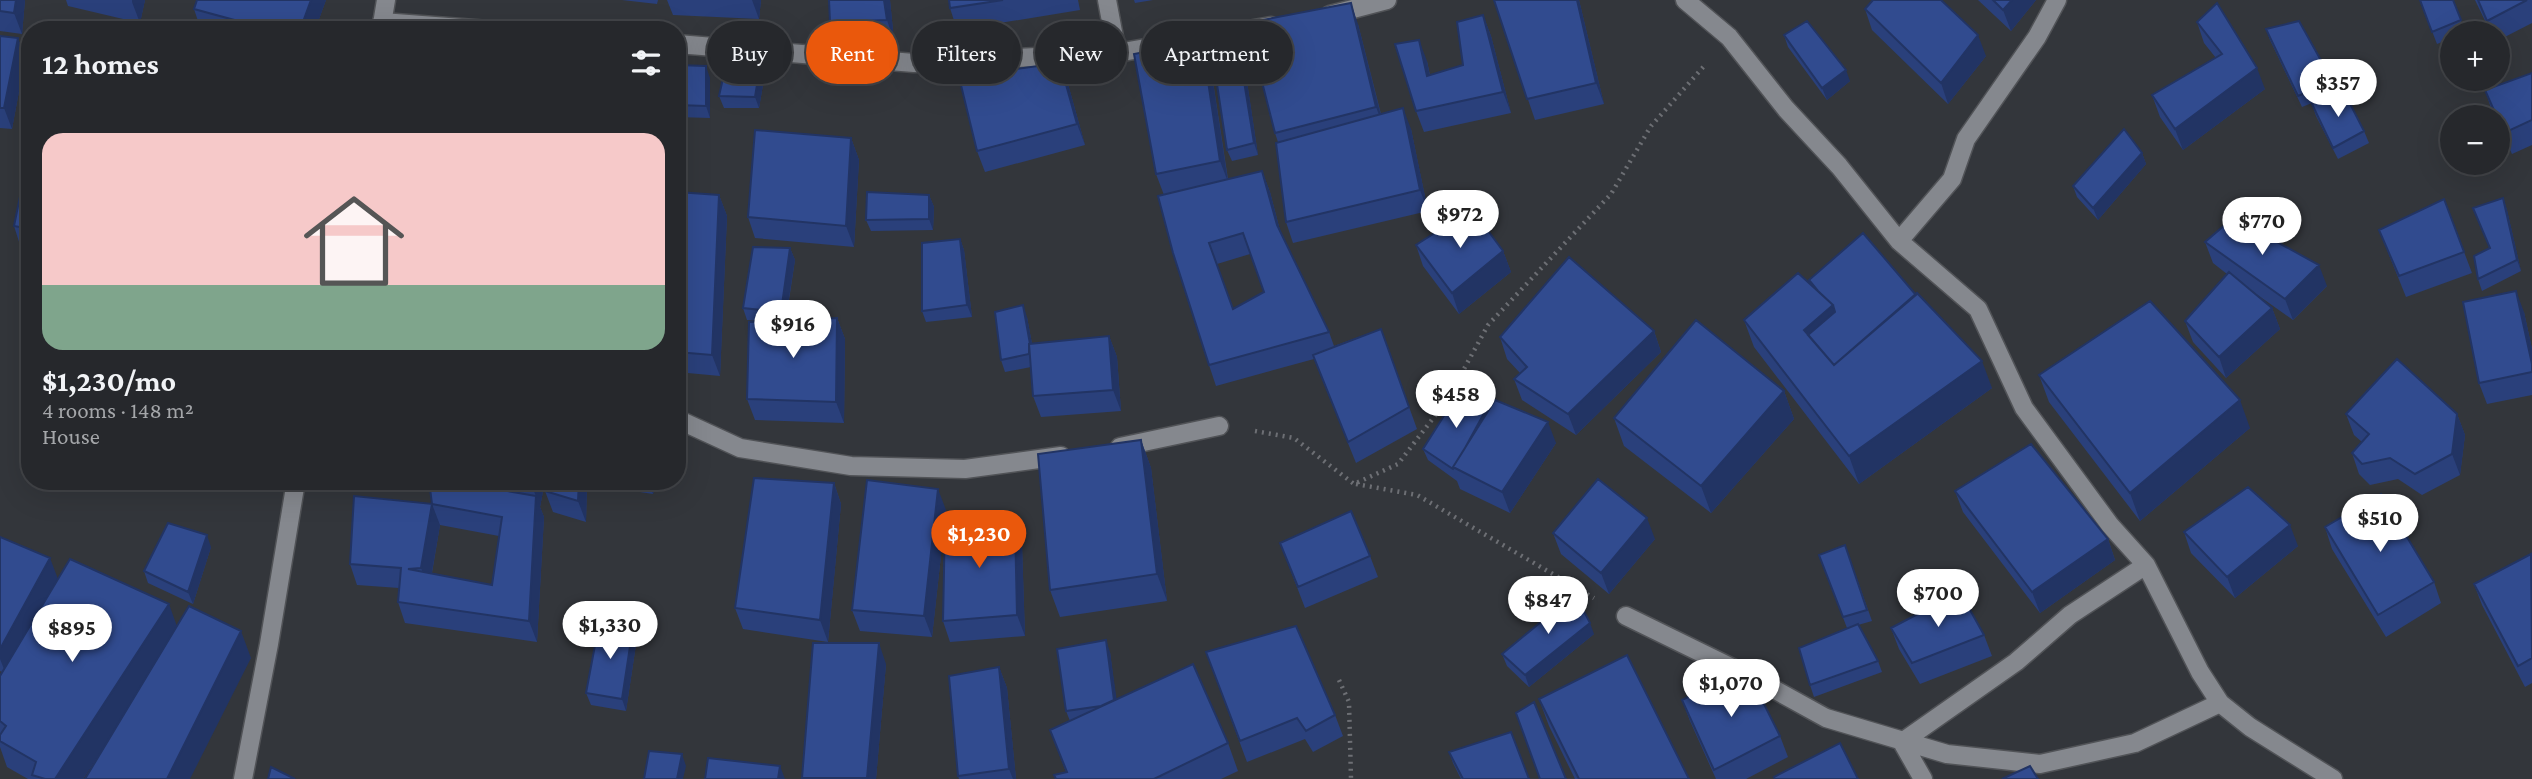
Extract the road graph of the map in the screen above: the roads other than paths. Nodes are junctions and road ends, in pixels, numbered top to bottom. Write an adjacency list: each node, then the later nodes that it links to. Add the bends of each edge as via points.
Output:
1 (386, 0): 6 (street)
2 (1107, 0): 7 (street)
3 (1387, 0): 9 (street, via 1302,21)
4 (1685, 0): 11 (street, via 1729,37)
5 (2057, 0): 11 (street, via 1966,139 1952,179)
6 (382, 21)
7 (1111, 21)
8 (686, 45): 10 (street, via 914,63)
9 (1127, 50)
10 (1035, 56)
11 (1899, 242): 17 (street, via 1978,309 2024,408 2110,526)
12 (686, 423): 15 (street, via 740,448 851,466 965,469)
13 (1219, 426): 14 (street)
14 (1099, 450)
15 (1072, 454)
16 (295, 490): 21 (street)
17 (2146, 565): 19 (street); 20 (street, via 2070,615 2016,662)
18 (1626, 616): 20 (street, via 1826,718)
19 (2220, 703): 20 (street, via 2135,743 2040,764 1947,754); 23 (street)
20 (1902, 742): 22 (street)
21 (243, 779)
22 (1923, 779)
23 (2333, 779)

